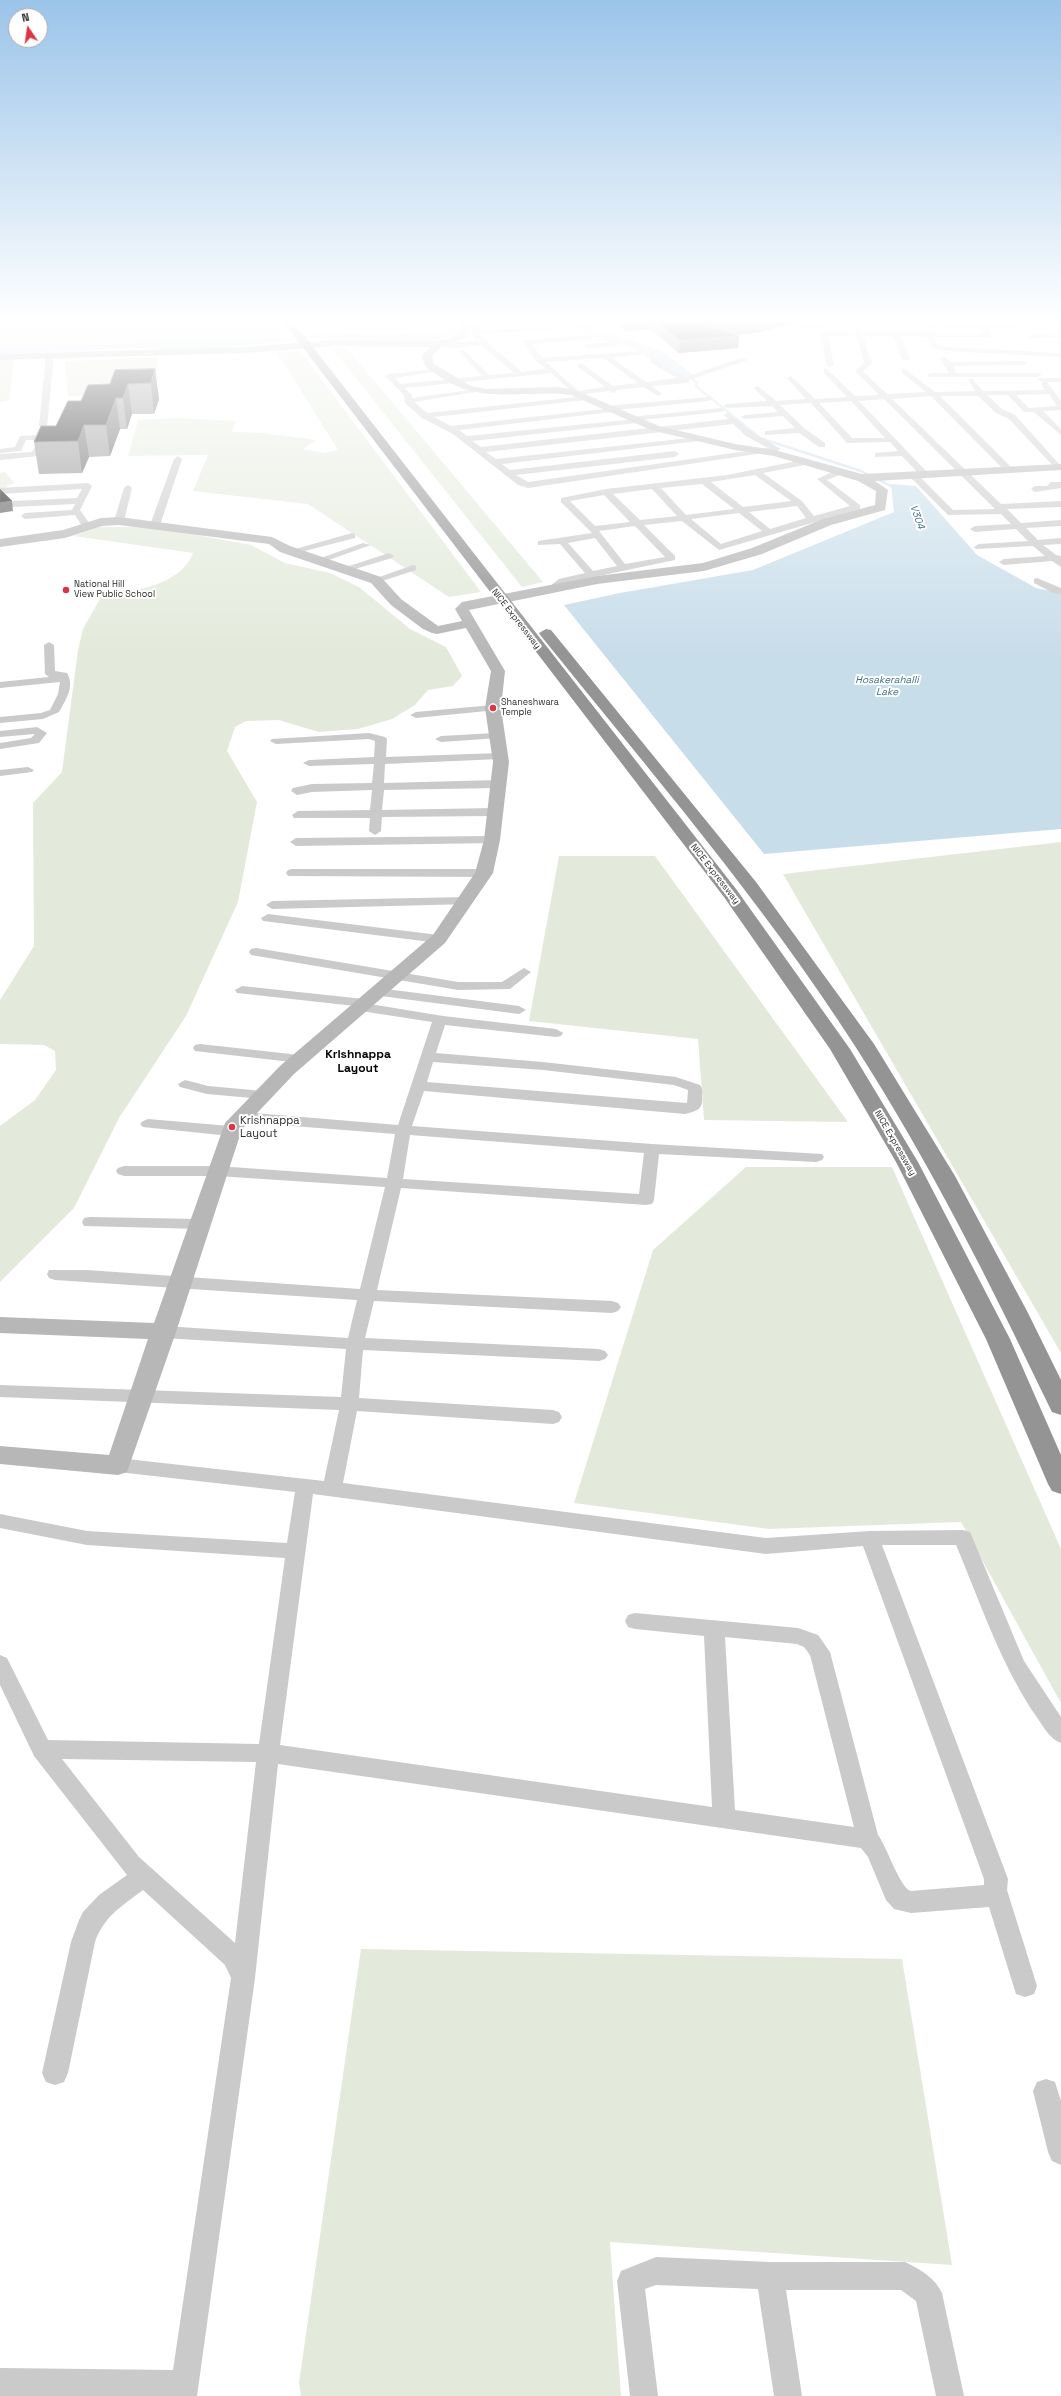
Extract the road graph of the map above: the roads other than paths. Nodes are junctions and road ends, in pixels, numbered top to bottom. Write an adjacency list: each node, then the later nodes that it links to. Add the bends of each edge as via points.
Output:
1 (371, 431): 90 (highway, NICE Expressway, via 491,586)
2 (387, 431): 41 (highway)
3 (454, 431): 17 (street)
4 (543, 431): 17 (street)
5 (655, 431): 21 (street)
6 (666, 431): 16 (street)
7 (745, 431): 25 (street, via 777,449)
8 (792, 431): 15 (street)
9 (802, 431): 20 (street)
10 (840, 431): 19 (street, via 850,441)
11 (882, 431): 19 (street)
12 (922, 431): 37 (street)
13 (970, 431): 34 (street)
14 (1025, 431): 33 (street)
15 (768, 433)
16 (699, 439): 22 (street); 31 (street)
17 (466, 440): 23 (street)
18 (501, 440): 21 (street)
19 (891, 440): 27 (street)
20 (822, 445)
21 (509, 446): 23 (street)
22 (735, 447): 25 (street); 38 (street)
23 (479, 450): 31 (street)
24 (0, 451): 26 (street)
25 (768, 452): 32 (street); 38 (street, via 537,485 521,483)
26 (17, 453): 26 (street, via 23,438 48,437 37,453); 29 (street)
27 (903, 453): 28 (street); 39 (street)
28 (878, 455)
29 (0, 457)
30 (178, 459): 62 (street)
31 (495, 462): 38 (street)
32 (807, 462): 35 (street); 36 (street)
33 (1059, 467): 34 (street)
34 (1009, 470): 37 (street)
35 (756, 472): 42 (street); 50 (street)
36 (839, 472): 40 (street); 58 (street, via 820,479 857,507)
37 (965, 472): 39 (street); 53 (street)
38 (509, 473)
39 (919, 474): 40 (street); 53 (street, via 951,513)
40 (865, 477): 88 (street, via 882,490 881,507 827,522 757,551 704,567)
41 (424, 478)
42 (704, 481): 45 (street); 54 (street)
43 (1061, 485): 46 (street)
44 (128, 488): 59 (street)
45 (656, 488): 48 (street); 57 (street)
46 (1035, 489)
47 (0, 491): 49 (street, via 89,484)
48 (606, 492): 61 (street); 66 (street, via 564,500)
49 (79, 501): 51 (street); 55 (street)
50 (799, 503): 54 (street); 58 (street)
51 (13, 504)
52 (1061, 504): 53 (street)
53 (1002, 509): 63 (street)
54 (742, 511): 57 (street); 67 (street)
55 (76, 512): 56 (street); 64 (street)
56 (25, 516)
57 (684, 518): 61 (street); 67 (street, via 719,547)
58 (812, 519): 67 (street)
59 (119, 521): 62 (street); 64 (street, via 101,522)
60 (1061, 522): 63 (street)
61 (637, 524): 66 (street); 81 (street, via 672,558)
62 (155, 525): 76 (street, via 260,538)
63 (1019, 525): 65 (street); 73 (street)
64 (87, 527): 71 (street, via 65,534)
65 (975, 530)
66 (595, 532): 69 (street); 81 (street)
67 (769, 532)
68 (352, 536): 76 (street)
69 (562, 541): 72 (street); 84 (street)
70 (1061, 541): 73 (street)
71 (0, 543)
72 (541, 543)
73 (1036, 543): 75 (street); 79 (street)
74 (366, 545): 78 (street)
75 (979, 547)
76 (293, 551): 78 (street)
77 (389, 556): 83 (street)
78 (320, 560): 83 (street)
79 (1059, 560): 80 (street)
80 (1004, 562)
81 (625, 567): 84 (street)
82 (413, 568): 85 (street)
83 (345, 569): 85 (street)
84 (590, 573): 88 (street, via 562,581)
85 (376, 580): 91 (street, via 396,602 428,626 437,630)
86 (1037, 581): 89 (street)
87 (507, 583): 90 (highway, NICE Expressway)
88 (555, 586): 91 (street, via 462,608)
89 (1061, 591)
90 (512, 601): 158 (highway, NICE Expressway, via 752,890 816,975 864,1045 935,1160 1024,1329); 162 (highway, NICE Expressway, via 730,893 840,1049 907,1162 998,1339)
91 (470, 623): 95 (street, via 498,671)
92 (49, 645): 93 (street, via 50,674 62,675)
93 (65, 679): 94 (street); 97 (street, via 66,686 54,712 43,716)
94 (0, 685)
95 (492, 708): 96 (street); 99 (street)
96 (416, 715)
97 (0, 720)
98 (0, 734): 102 (street, via 36,730 41,733 35,741)
99 (495, 736): 100 (street); 103 (street)
100 (441, 739)
101 (276, 741): 104 (street, via 373,736 381,739)
102 (0, 746)
103 (500, 756): 104 (street); 108 (street)
104 (381, 762): 105 (street); 109 (street)
105 (309, 763)
106 (28, 770): 107 (street)
107 (0, 773)
108 (498, 784): 109 (street); 111 (street)
109 (377, 787): 110 (street, via 312,788); 113 (street)
110 (297, 791)
111 (495, 812): 113 (street); 115 (street)
112 (298, 814): 113 (street)
113 (376, 814): 114 (street)
114 (375, 831)
115 (492, 840): 116 (street); 118 (street)
116 (296, 842)
117 (292, 873): 118 (street)
118 (484, 873): 119 (street)
119 (466, 901): 120 (street); 120 (street, via 270,912)
120 (439, 939): 123 (street)
121 (256, 952): 123 (street)
122 (524, 972): 123 (street, via 505,986 444,985)
123 (398, 974): 125 (street)
124 (242, 990): 126 (street)
125 (378, 992): 126 (street); 127 (street)
126 (362, 1005): 128 (street); 132 (street)
127 (519, 1010)
128 (440, 1020): 129 (street); 131 (street)
129 (556, 1033)
130 (200, 1048): 132 (street)
131 (428, 1057): 134 (street); 134 (street, via 544,1066 676,1081 695,1088 695,1106 685,1109)
132 (300, 1059): 135 (street)
133 (185, 1084): 135 (street, via 207,1090)
134 (419, 1086): 138 (street)
135 (263, 1095): 136 (street)
136 (242, 1117): 138 (street); 139 (street)
137 (148, 1124): 139 (street)
138 (404, 1128): 140 (street); 144 (street)
139 (230, 1131): 143 (street)
140 (652, 1149): 141 (street); 144 (street, via 646,1200)
141 (816, 1157)
142 (124, 1171): 143 (street)
143 (217, 1171): 144 (street); 146 (street)
144 (394, 1184): 149 (street)
145 (90, 1222): 146 (street)
146 (200, 1224): 148 (street)
147 (55, 1274): 148 (street, via 145,1278)
148 (179, 1283): 149 (street); 152 (street)
149 (367, 1295): 150 (street); 153 (street)
150 (612, 1307)
151 (0, 1325): 152 (street)
152 (164, 1332): 153 (street); 156 (street)
153 (355, 1344): 154 (street); 157 (street)
154 (599, 1355)
155 (0, 1391): 156 (street)
156 (142, 1395): 157 (street); 161 (street)
157 (349, 1404): 159 (street); 164 (street)
158 (1061, 1406)
159 (553, 1417)
160 (0, 1455): 161 (street)
161 (118, 1465): 163 (street)
162 (1061, 1484)
163 (306, 1486): 164 (street); 167 (street)
164 (332, 1489): 166 (street, via 766,1546)
165 (0, 1521): 167 (street, via 87,1538)
166 (870, 1538): 171 (street, via 963,1537 1015,1664); 177 (street, via 996,1879)
167 (297, 1551): 173 (street)
168 (636, 1621): 169 (street)
169 (714, 1628): 174 (street); 175 (street, via 798,1636 811,1641 820,1652)
170 (0, 1664): 172 (street)
171 (1061, 1734)
172 (42, 1749): 173 (street); 176 (street, via 131,1864)
173 (268, 1753): 174 (street); 178 (street)
174 (724, 1818): 175 (street)
175 (868, 1839): 177 (street, via 877,1851 894,1893 902,1900 911,1902 988,1897)
176 (144, 1875): 178 (street, via 233,1957); 180 (street, via 107,1903 91,1920 83,1942)
177 (995, 1890): 179 (street)
178 (244, 1978): 185 (street)
179 (1025, 1986)
180 (55, 2072)
181 (1046, 2091): 182 (street)
182 (1061, 2152)
183 (770, 2276): 186 (street, via 656,2271 632,2281); 187 (street); 188 (street, via 905,2276 928,2293)
184 (0, 2382): 185 (street)
185 (184, 2390)
186 (644, 2396)
187 (788, 2396)
188 (950, 2396)

